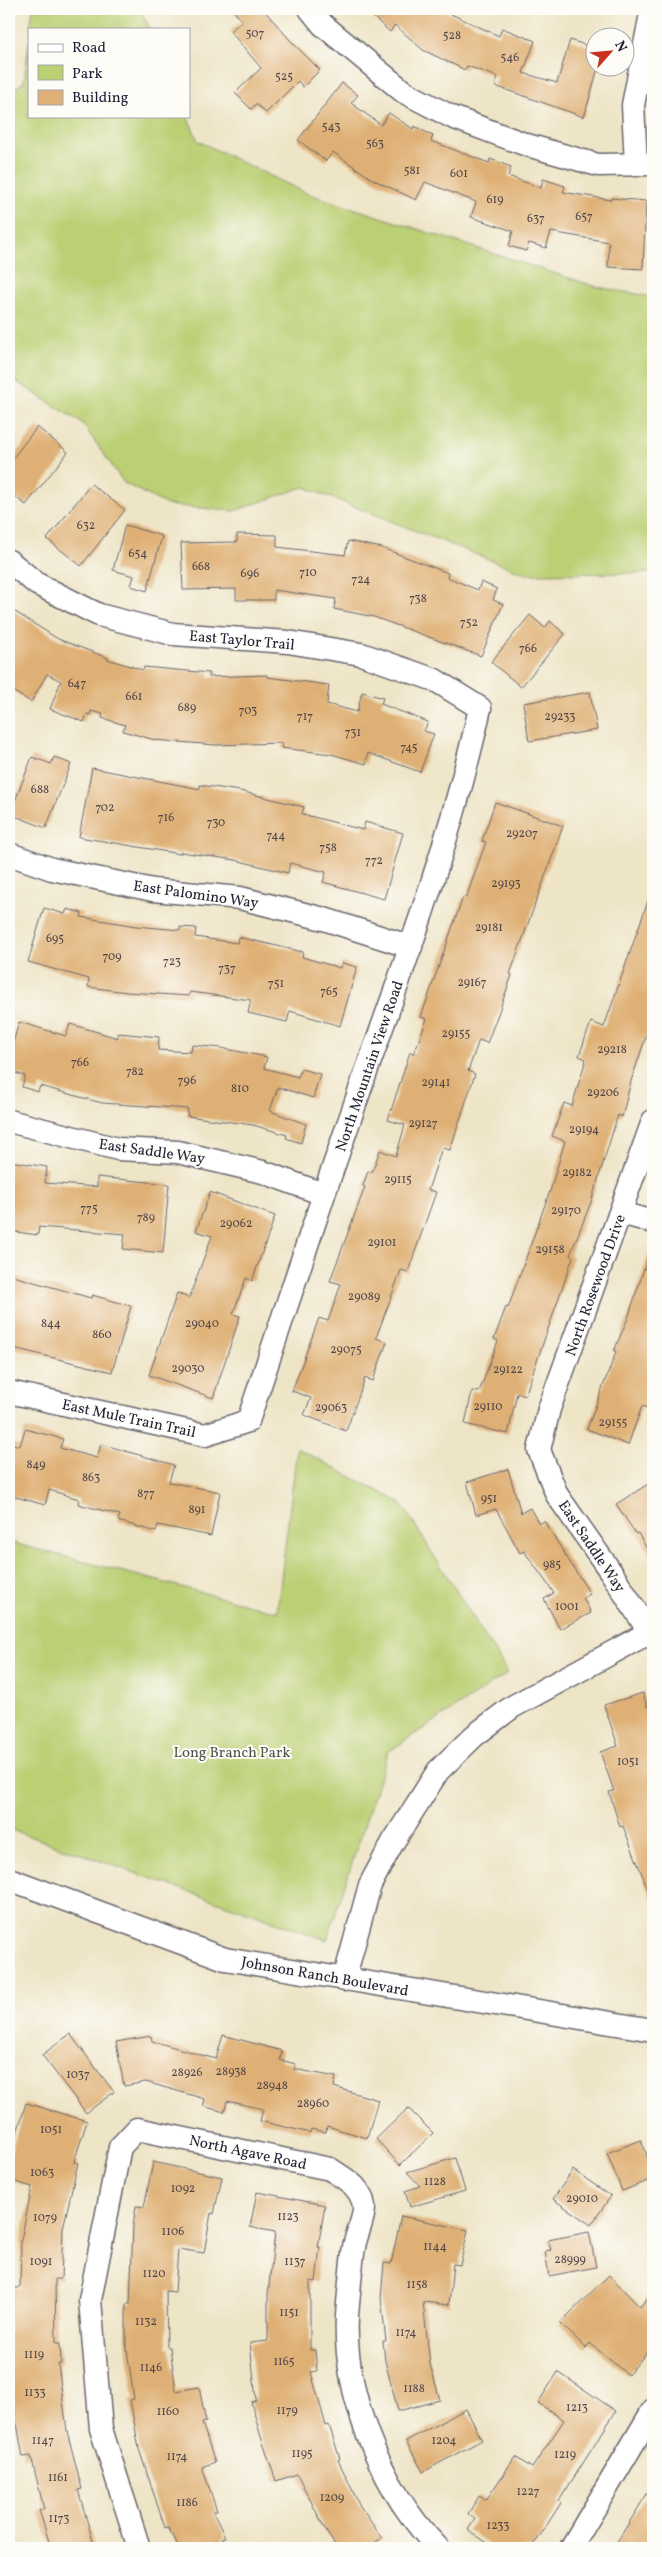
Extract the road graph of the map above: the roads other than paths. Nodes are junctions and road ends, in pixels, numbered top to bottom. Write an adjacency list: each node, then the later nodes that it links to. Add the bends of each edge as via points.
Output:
1 (310, 9): 3 (street, via 323,25 404,92 452,117 528,145 598,165)
2 (652, 9): 3 (street, via 633,106)
3 (644, 164)
4 (9, 561): 5 (street, East Taylor Trail, via 36,584 99,614 173,634 288,642 361,654 435,680)
5 (480, 708): 7 (street, North Mountain View Road, via 470,757)
6 (9, 854): 7 (street, East Palomino Way, via 52,869 153,890 240,898 324,918)
7 (411, 947): 10 (street, North Mountain View Road)
8 (9, 1121): 10 (street, East Saddle Way, via 118,1149 178,1152 263,1172)
9 (653, 1122): 11 (street, North Rosewood Drive)
10 (323, 1194): 14 (street, North Mountain View Road)
11 (621, 1213): 12 (street); 15 (street, North Rosewood Drive, via 549,1409)
12 (653, 1222)
13 (9, 1392): 14 (street, East Mule Train Trail, via 205,1435)
14 (248, 1421)
15 (539, 1450): 16 (street, East Saddle Way, via 557,1494)
16 (652, 1635): 18 (street, via 512,1707 474,1736 438,1772 392,1842 370,1885)
17 (9, 1879): 18 (street, Johnson Ranch Boulevard, via 225,1959)
18 (344, 1980): 19 (street, Johnson Ranch Boulevard)
19 (653, 2030)
20 (653, 2410): 23 (street)
21 (139, 2548): 22 (street, North Agave Road, via 101,2430 90,2300 120,2147 136,2129 330,2169 355,2185 364,2207 354,2246 347,2309 349,2357 356,2396 368,2436 386,2471 416,2526)
22 (438, 2548)
23 (571, 2548)

